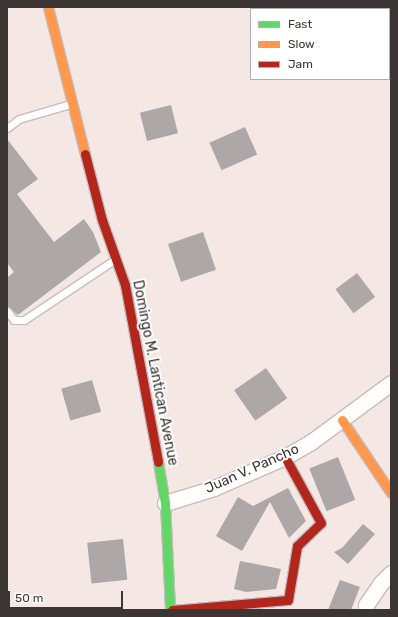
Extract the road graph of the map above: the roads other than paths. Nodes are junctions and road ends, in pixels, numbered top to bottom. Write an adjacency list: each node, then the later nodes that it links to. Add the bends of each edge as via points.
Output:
1 (48, 7): 2 (street, Domingo M. Lantican Avenue)
2 (71, 104): 3 (lane, via 19,119); 4 (street, Domingo M. Lantican Avenue, via 102,220)
3 (7, 128)
4 (116, 259): 5 (lane, via 24,320 14,320); 10 (street, Domingo M. Lantican Avenue, via 142,366)
5 (7, 311)
6 (391, 382): 7 (street, Juan V. Pancho)
7 (342, 420): 8 (street, Juan V. Pancho); 9 (street)
8 (285, 457): 10 (street, Juan V. Pancho, via 214,488); 12 (street, via 321,523 297,546 288,600)
9 (391, 493)
10 (165, 504): 12 (street, Domingo M. Lantican Avenue)
11 (391, 574): 13 (street, via 381,583 366,605)
12 (171, 610)
13 (366, 610)

